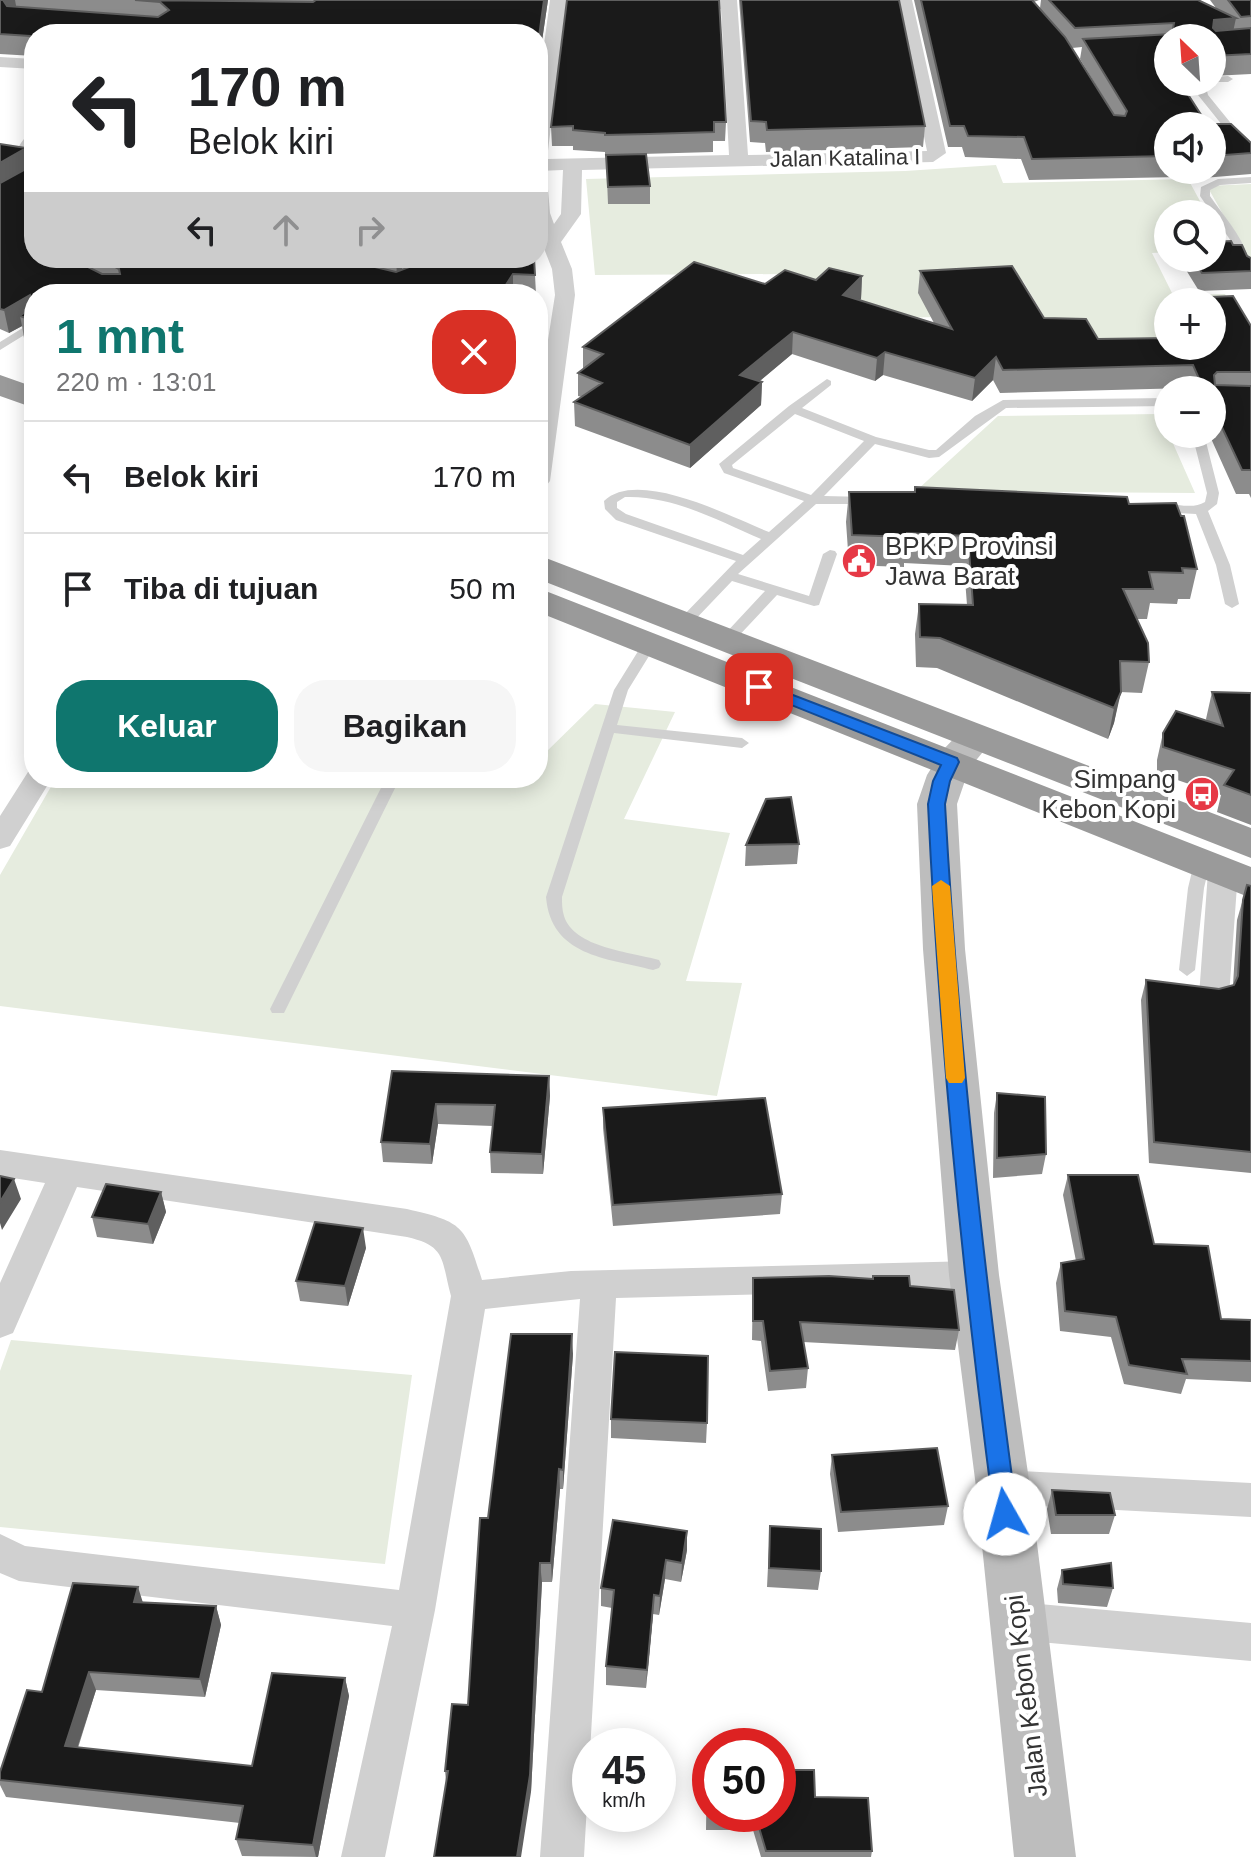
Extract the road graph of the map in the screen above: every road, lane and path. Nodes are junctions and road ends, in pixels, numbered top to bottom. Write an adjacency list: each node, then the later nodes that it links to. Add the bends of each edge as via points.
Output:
1 (904, 0): 11 (street, Jalan Katalina I, via 936,155)
2 (730, 2): 5 (street); 11 (street)
3 (558, 3): 4 (street); 8 (street)
4 (620, 5)
5 (667, 5)
6 (0, 62): 7 (street)
7 (24, 63)
8 (548, 82)
9 (1204, 96): 10 (lane)
10 (1251, 154)
11 (739, 160): 13 (street)
12 (548, 162): 13 (street)
13 (573, 163): 16 (street, via 571,214)
14 (1251, 180): 17 (lane, via 1218,182 1205,189 1205,196)
15 (548, 232): 16 (street)
16 (552, 241): 25 (street, via 565,295)
17 (1251, 273)
18 (24, 331): 19 (lane)
19 (0, 347)
20 (0, 355): 22 (highway)
21 (827, 383): 24 (lane)
22 (23, 384)
23 (1154, 402): 26 (lane, via 1003,404 939,453)
24 (793, 409): 26 (lane); 28 (lane, via 725,464 728,470)
25 (548, 412)
26 (872, 440): 28 (lane)
27 (1202, 448): 31 (lane, via 1213,493 1211,504)
28 (813, 500): 29 (lane); 32 (lane)
29 (874, 501)
30 (1142, 507): 31 (lane)
31 (1201, 510): 39 (lane)
32 (771, 538): 34 (lane); 34 (lane, via 652,492 622,492 610,501 621,517)
33 (830, 554): 37 (lane, via 814,602)
34 (745, 560): 36 (lane)
35 (548, 570): 40 (highway)
36 (730, 576): 37 (lane); 40 (lane)
37 (774, 590): 41 (lane)
38 (548, 603): 42 (highway)
39 (1232, 604)
40 (685, 622): 41 (highway)
41 (728, 639): 45 (highway)
42 (650, 643): 43 (lane, via 621,690); 45 (highway)
43 (607, 728): 44 (lane); 50 (lane, via 554,897 557,920 583,944)
44 (742, 743)
45 (964, 750): 49 (highway); 56 (main road, Jalan Kebon Kopi, via 941,781 937,819)
46 (32, 788): 48 (street)
47 (388, 788): 53 (lane)
48 (0, 838)
49 (1232, 865): 51 (lane, via 1196,888); 52 (street)
50 (653, 964)
51 (1187, 970)
52 (1214, 996)
53 (278, 1009)
54 (0, 1163): 55 (street)
55 (66, 1174): 58 (street, via 441,1231 454,1245); 59 (street)
56 (974, 1275): 57 (street); 60 (main road, Jalan Kebon Kopi)
57 (599, 1285): 58 (street); 67 (street)
58 (469, 1296): 63 (street)
59 (0, 1323)
60 (1003, 1487): 61 (street); 64 (main road, Jalan Kebon Kopi)
61 (1251, 1500)
62 (0, 1552): 63 (street, via 19,1563)
63 (415, 1610): 66 (street)
64 (1017, 1621): 65 (street); 68 (main road, Jalan Kebon Kopi)
65 (1251, 1642)
66 (363, 1857)
67 (562, 1857)
68 (1045, 1857)

